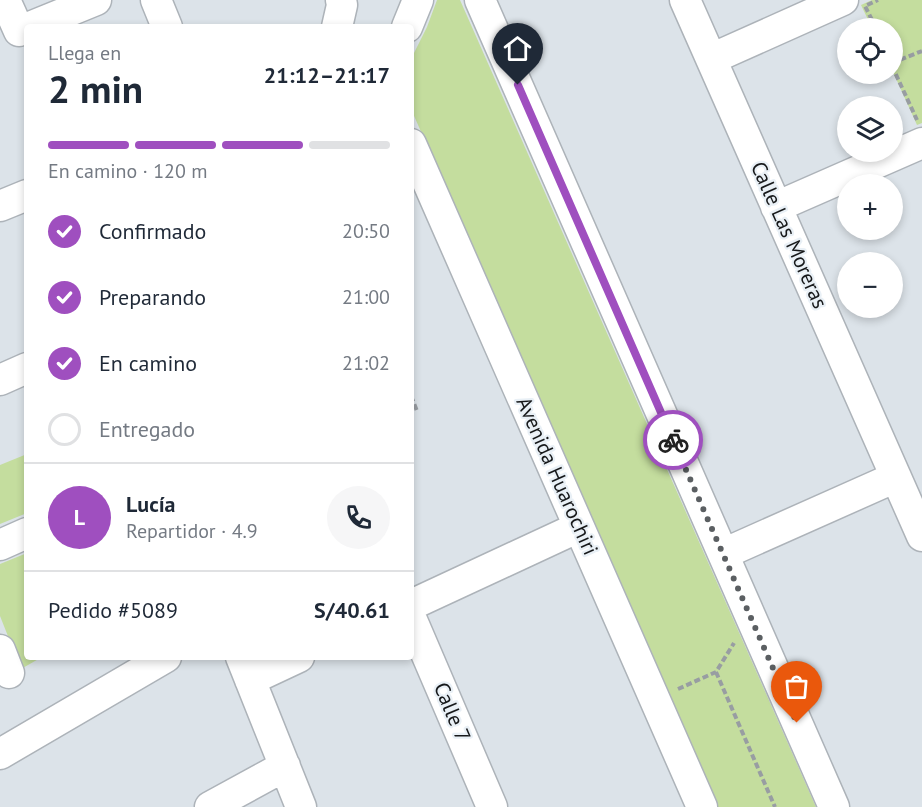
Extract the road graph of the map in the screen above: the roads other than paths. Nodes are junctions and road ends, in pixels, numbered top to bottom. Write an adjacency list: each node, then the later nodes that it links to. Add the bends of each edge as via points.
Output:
1 (5, 0): 13 (street)
2 (96, 0): 9 (street)
3 (156, 0): 10 (street)
4 (341, 0): 11 (street)
5 (418, 0): 12 (street)
6 (480, 0): 27 (street)
7 (685, 0): 14 (street, Calle Las Moreras)
8 (843, 0): 14 (street)
9 (36, 24)
10 (166, 24)
11 (338, 24)
12 (408, 24)
13 (19, 31)
14 (711, 59): 19 (street, Calle Las Moreras)
15 (920, 133): 19 (street)
16 (414, 151): 23 (street, Avenida Huarochiri)
17 (24, 196): 18 (street)
18 (0, 206)
19 (776, 207): 22 (street, Calle Las Moreras)
20 (24, 370): 21 (street)
21 (0, 380)
22 (896, 477): 25 (street, Calle Las Moreras); 27 (street)
23 (579, 527): 28 (street); 38 (street, Avenida Huarochiri)
24 (24, 534): 26 (street)
25 (922, 536)
26 (0, 545)
27 (723, 554): 39 (street)
28 (414, 604)
29 (414, 625): 37 (street, Calle 7)
30 (161, 660): 33 (street)
31 (284, 660): 32 (street)
32 (245, 668): 34 (street)
33 (0, 754)
34 (285, 766): 35 (street); 36 (street)
35 (210, 807)
36 (302, 807)
37 (492, 807)
38 (702, 807)
39 (834, 807)

